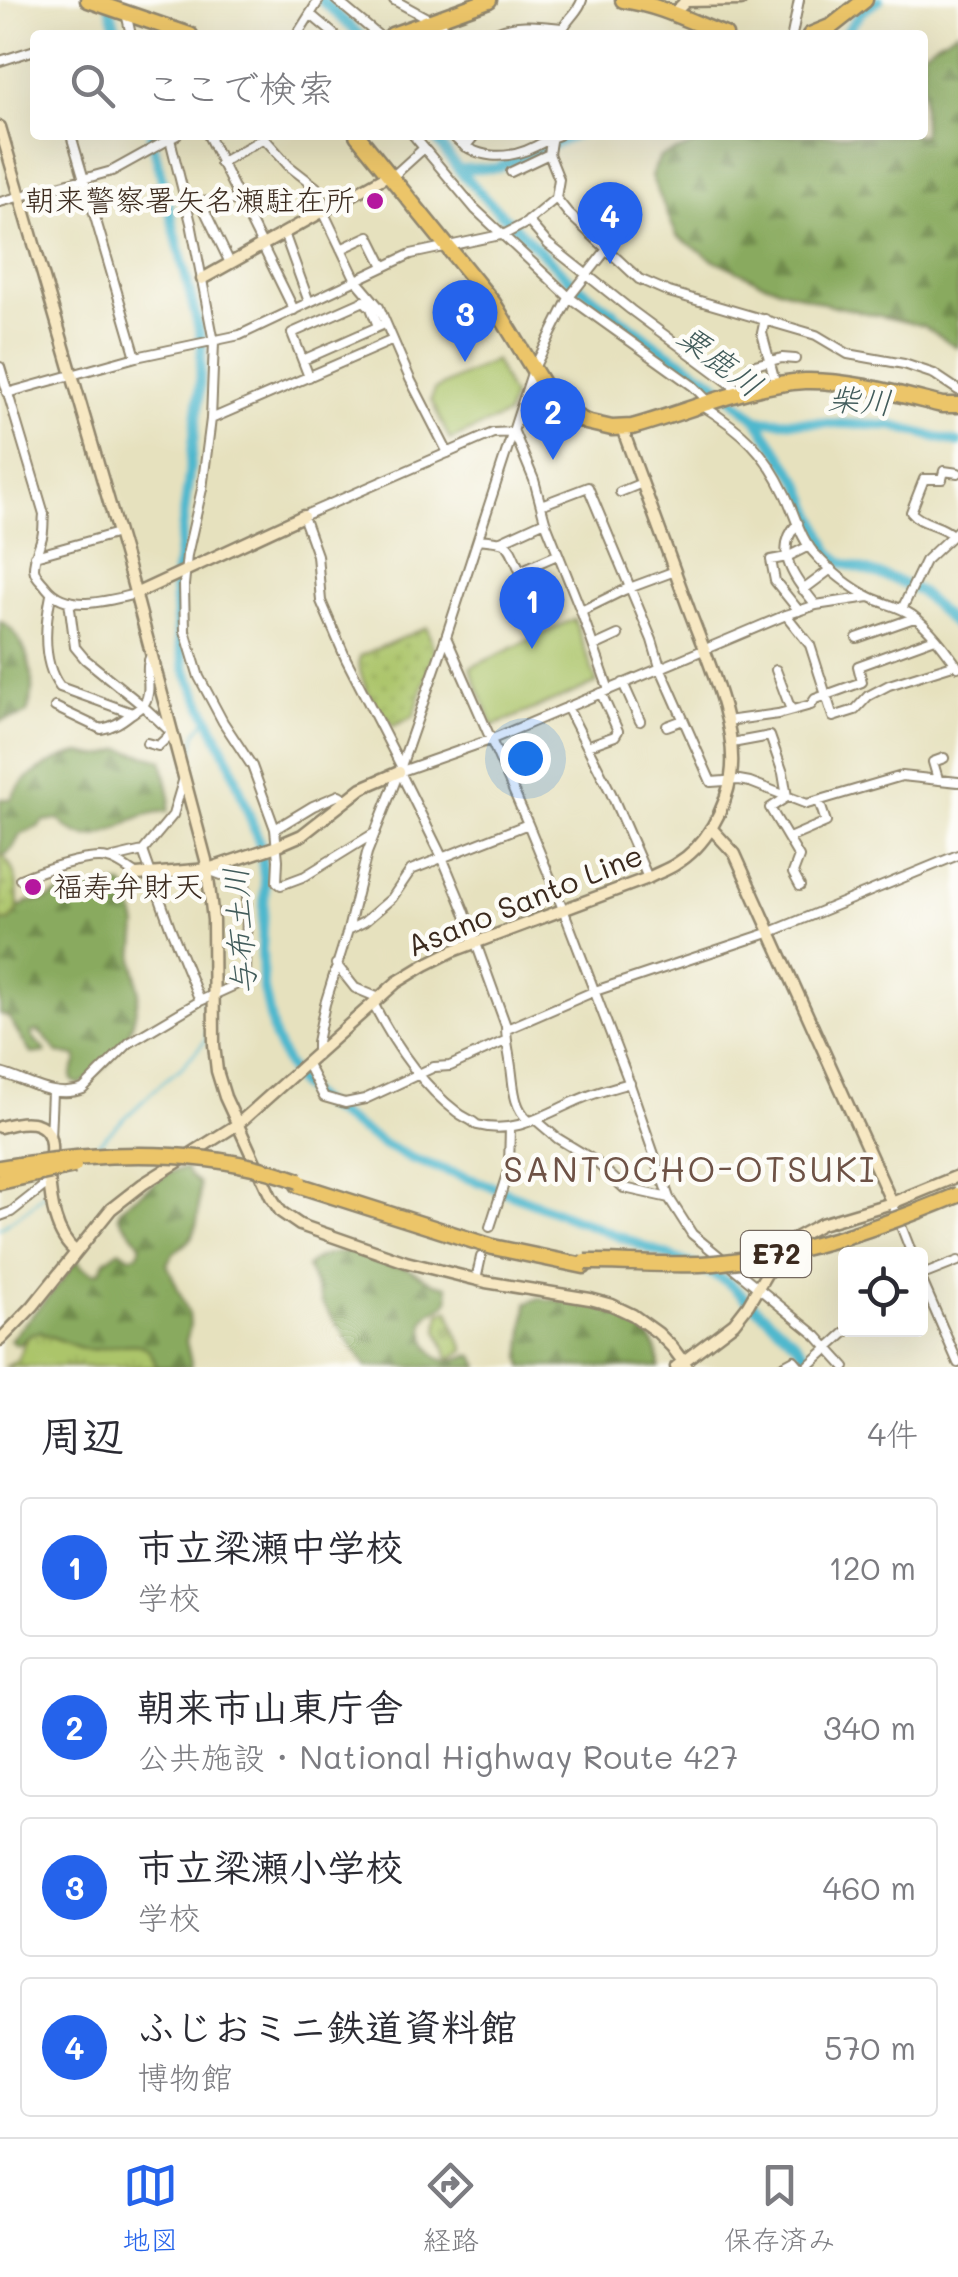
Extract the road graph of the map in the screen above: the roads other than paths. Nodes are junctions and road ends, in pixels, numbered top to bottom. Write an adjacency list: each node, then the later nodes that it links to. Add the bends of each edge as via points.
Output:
1 (88, 0): 11 (highway)
2 (319, 0): 13 (street)
3 (336, 0): 19 (street)
4 (489, 0): 14 (highway)
5 (582, 0): 24 (street)
6 (623, 0): 12 (highway)
7 (741, 0): 12 (street, via 686,1)
8 (799, 0): 26 (street)
9 (865, 0): 27 (highway)
10 (398, 1): 14 (street)
11 (124, 12): 15 (street); 16 (highway)
12 (674, 13): 25 (highway)
13 (310, 14): 17 (street); 18 (street)
14 (433, 20): 20 (highway); 21 (street)
15 (130, 30)
16 (176, 30)
17 (300, 30)
18 (328, 30)
19 (372, 30)
20 (406, 30)
21 (450, 30)
22 (499, 30): 23 (street)
23 (548, 30)
24 (563, 30)
25 (714, 30)
26 (793, 30)
27 (822, 30)
28 (30, 52): 29 (street)
29 (0, 61)
30 (0, 126): 50 (street)
31 (72, 140): 49 (street)
32 (167, 140): 49 (street)
33 (173, 140): 54 (street)
34 (210, 140): 46 (street)
35 (260, 140): 46 (street)
36 (266, 140): 56 (street, via 316,187)
37 (361, 140): 48 (highway)
38 (417, 140): 44 (street)
39 (457, 140): 43 (street)
40 (471, 140): 43 (street)
41 (547, 140): 43 (street, via 512,156 484,156)
42 (553, 140): 45 (street)
43 (465, 147)
44 (423, 149): 48 (street); 59 (street)
45 (549, 154): 47 (street); 51 (street)
46 (220, 163): 52 (street)
47 (511, 172)
48 (390, 176): 56 (street); 61 (highway)
49 (84, 180): 50 (street); 76 (street)
50 (20, 197): 53 (street); 83 (street)
51 (556, 198): 57 (street); 62 (street)
52 (239, 200): 55 (street); 60 (street)
53 (0, 202)
54 (186, 202): 55 (street); 67 (street)
55 (200, 202): 64 (street)
56 (325, 210): 58 (street); 63 (street)
57 (527, 222): 59 (street); 66 (street)
58 (284, 234): 60 (street); 70 (street)
59 (503, 235): 61 (street); 69 (street)
60 (262, 246): 64 (street); 71 (street)
61 (447, 246): 65 (street); 82 (highway, via 493,302)
62 (608, 248): 66 (street); 72 (street, via 639,279)
63 (341, 249): 65 (street, via 369,236); 68 (street)
64 (230, 263): 67 (street)
65 (384, 266): 68 (street)
66 (586, 275): 69 (street); 88 (street)
67 (202, 279): 75 (street)
68 (356, 280): 70 (street); 73 (street, via 379,307)
69 (570, 297): 82 (street); 89 (street)
70 (309, 302): 71 (street)
71 (294, 310): 75 (street)
72 (765, 320): 79 (street); 86 (street, via 816,335 848,354 934,374)
73 (382, 325): 74 (street); 78 (street); 78 (street, via 364,302 292,332)
74 (393, 340): 84 (street); 94 (street)
75 (212, 342): 76 (street); 91 (street)
76 (136, 357): 83 (street)
77 (795, 358): 79 (street)
78 (302, 360): 84 (street)
79 (770, 361): 80 (street); 85 (street)
80 (752, 366)
81 (0, 367): 87 (street)
82 (533, 370): 92 (highway, via 573,416); 93 (street)
83 (72, 375): 87 (street); 103 (street)
84 (309, 377): 91 (street)
85 (776, 385): 88 (highway); 90 (highway, via 830,382)
86 (958, 390)
87 (7, 394): 108 (street, via 44,514)
88 (743, 394): 89 (highway)
89 (709, 404): 92 (highway); 101 (street, via 763,455)
90 (958, 405)
91 (211, 419): 112 (street)
92 (622, 428): 96 (street, Asano Santo Line)
93 (514, 432): 94 (street, via 496,432); 98 (street); 104 (street)
94 (448, 452): 99 (street)
95 (958, 473): 102 (street, via 924,478 911,512)
96 (642, 482): 97 (street); 111 (street, Asano Santo Line)
97 (620, 492)
98 (541, 505): 100 (street); 113 (street, via 588,486)
99 (303, 516): 112 (street); 154 (street, via 318,555 321,601)
100 (545, 522): 105 (street); 107 (street)
101 (798, 523): 106 (street); 109 (street, via 790,530)
102 (955, 532): 120 (street, via 925,561)
103 (118, 533): 108 (street); 116 (street)
104 (478, 538): 105 (street); 126 (street)
105 (502, 541): 107 (street, via 520,571)
106 (809, 546): 109 (street); 110 (street)
107 (557, 555): 121 (street)
108 (35, 556): 115 (street, via 34,572)
109 (787, 558): 114 (street); 122 (street, via 771,560 775,581)
110 (831, 569): 114 (street); 117 (street)
111 (675, 572): 113 (street); 130 (street, Asano Santo Line)
112 (184, 573): 116 (street); 164 (street, via 185,630 200,677 252,766)
113 (630, 588): 121 (street); 133 (street)
114 (804, 590): 119 (street)
115 (51, 594): 118 (street); 143 (street, via 46,634 55,680)
116 (135, 594): 118 (street, via 97,603); 131 (street)
117 (869, 596): 119 (street); 120 (street)
118 (68, 601): 139 (street, via 74,647)
119 (816, 605): 122 (street)
120 (903, 606): 124 (street)
121 (581, 611): 129 (street)
122 (799, 611): 123 (street)
123 (786, 615): 130 (street); 137 (street, via 810,645)
124 (915, 618): 127 (street); 128 (street)
125 (618, 636): 129 (street)
126 (446, 637): 149 (street); 154 (street)
127 (857, 638)
128 (935, 638): 132 (street); 137 (street, via 858,666 862,682)
129 (594, 646): 136 (street)
130 (703, 648): 133 (street); 146 (street, Asano Santo Line)
131 (151, 654): 138 (street); 139 (street)
132 (957, 664): 137 (street, via 889,684 833,718)
133 (660, 667): 135 (street); 144 (street)
134 (776, 670): 142 (street)
135 (623, 683): 136 (street); 145 (street)
136 (605, 692): 141 (street); 152 (street, via 618,730)
137 (825, 696): 142 (street)
138 (163, 699): 139 (street); 148 (street)
139 (145, 703): 143 (street); 148 (street)
140 (55, 707): 143 (street, via 101,729)
141 (567, 707): 149 (street); 152 (street)
142 (792, 710): 146 (street)
143 (132, 714)
144 (683, 720): 147 (street); 157 (street, via 712,782)
145 (640, 721)
146 (727, 722): 151 (street, Asano Santo Line)
147 (667, 726)
148 (172, 733): 150 (street, via 158,746); 155 (street)
149 (490, 740): 154 (street); 162 (street)
150 (148, 743)
151 (732, 743): 157 (street, Asano Santo Line); 159 (street, via 770,736)
152 (587, 746): 174 (street)
153 (944, 758): 156 (street, via 933,762)
154 (400, 769): 160 (street); 165 (street); 170 (street)
155 (184, 778): 168 (street, via 173,815); 172 (street)
156 (938, 779): 158 (street); 161 (street, via 902,776)
157 (729, 782): 159 (street, via 750,782); 163 (street, Asano Santo Line)
158 (958, 782)
159 (786, 798): 161 (street); 166 (street, via 770,808)
160 (347, 800): 164 (street, via 339,796 314,806); 167 (street, via 302,835)
161 (818, 801): 166 (street, via 826,822)
162 (528, 824): 170 (street); 177 (street)
163 (711, 828): 174 (street, Asano Santo Line, via 687,856); 179 (street, via 735,854)
164 (275, 829): 167 (street)
165 (375, 833): 167 (street, via 281,885); 178 (street)
166 (789, 838): 176 (street)
167 (275, 846): 172 (street)
168 (143, 851): 171 (street); 173 (street)
169 (958, 855): 179 (street)
170 (442, 857): 178 (street, via 410,870 392,898); 180 (street)
171 (109, 859): 173 (street); 175 (street)
172 (208, 870): 173 (street); 183 (street); 183 (street, via 245,884 246,896 246,980)
173 (143, 874): 184 (street)
174 (648, 878): 177 (street, Asano Santo Line)
175 (20, 880)
176 (800, 886)
177 (563, 909): 180 (street, Asano Santo Line); 182 (street)
178 (348, 930): 181 (street)
179 (771, 932): 182 (street); 207 (street)
180 (476, 942): 185 (street, Asano Santo Line, via 424,965); 186 (street)
181 (336, 964): 185 (street, via 355,988); 188 (street)
182 (596, 991): 186 (street); 192 (street)
183 (214, 996): 184 (street); 195 (street, via 217,1071)
184 (200, 1000): 193 (street, via 129,1044 83,1088)
185 (376, 1000): 188 (street, Asano Santo Line); 191 (street, via 391,1038)
186 (507, 1029): 187 (street)
187 (505, 1041): 191 (street); 194 (street, via 514,1096 521,1114)
188 (317, 1055): 189 (street, Asano Santo Line)
189 (305, 1065): 191 (street, via 324,1096 345,1103); 195 (street, Asano Santo Line)
190 (0, 1073): 193 (street)
191 (418, 1074): 197 (street, via 477,1125)
192 (630, 1082): 194 (street); 205 (street)
193 (52, 1092): 198 (street)
194 (533, 1120): 197 (street); 205 (street, via 624,1188)
195 (238, 1124): 211 (street, Asano Santo Line, via 118,1202); 215 (street, via 270,1196 294,1222)
196 (0, 1127): 198 (street, via 32,1122)
197 (510, 1127): 209 (street, via 507,1174)
198 (50, 1138): 202 (street)
199 (0, 1170): 200 (highway, E72)
200 (18, 1170): 203 (highway); 204 (highway, E72, bridge, via 119,1159); 204 (highway, E72, bridge, via 80,1157 166,1156 213,1160)
201 (958, 1176): 207 (street)
202 (50, 1181): 208 (street); 211 (street, via 60,1233)
203 (0, 1182)
204 (298, 1183): 206 (highway, E72, bridge, via 512,1252 660,1270 752,1264 828,1248)
205 (670, 1198): 216 (street, via 692,1234)
206 (958, 1198)
207 (892, 1203): 210 (street); 216 (street, via 796,1236)
208 (0, 1216)
209 (490, 1226)
210 (909, 1247)
211 (76, 1252): 219 (street, Asano Santo Line)
212 (482, 1257): 215 (street)
213 (958, 1261): 214 (street)
214 (928, 1273)
215 (476, 1280): 222 (street, via 612,1305 658,1333)
216 (756, 1290): 220 (street); 222 (street, via 739,1317)
217 (928, 1292): 221 (street)
218 (840, 1337): 220 (street)
219 (0, 1340)
220 (828, 1348): 224 (street); 225 (street)
221 (958, 1363)
222 (682, 1365)
223 (781, 1367): 224 (street, via 794,1360)
224 (804, 1367)
225 (845, 1367)

